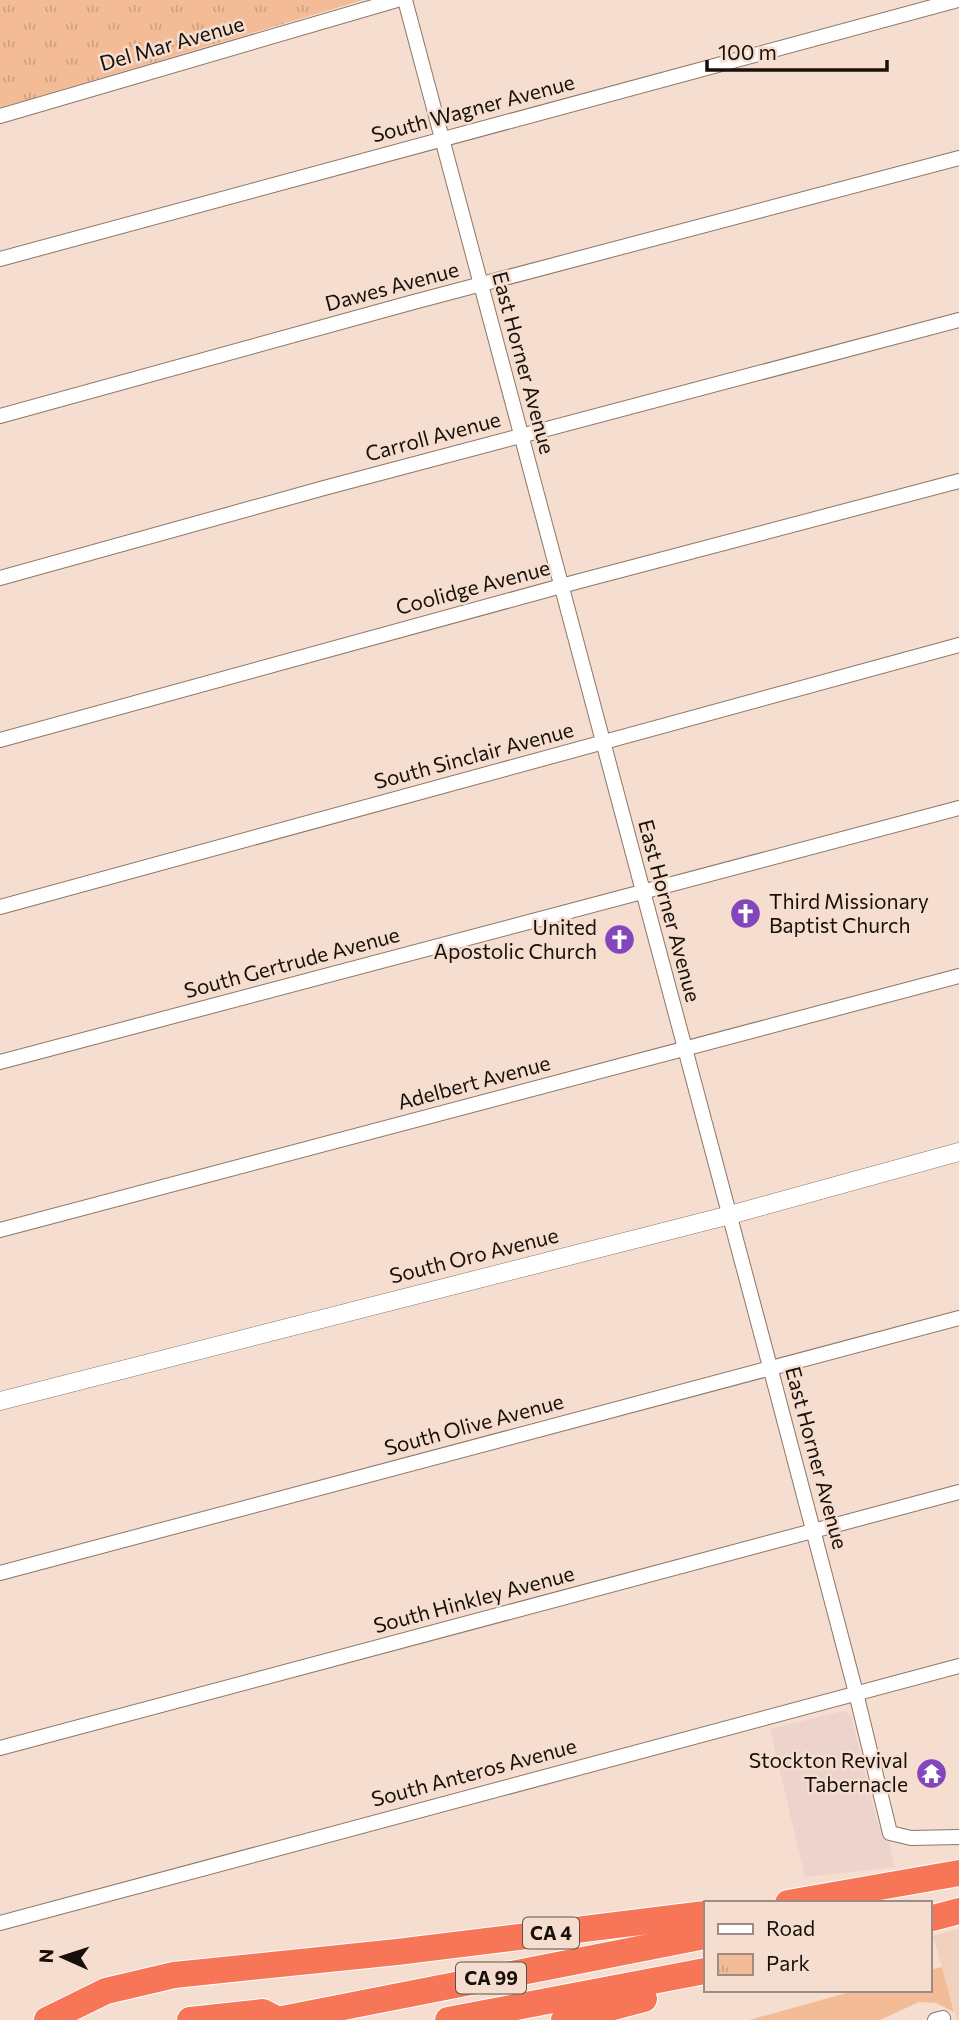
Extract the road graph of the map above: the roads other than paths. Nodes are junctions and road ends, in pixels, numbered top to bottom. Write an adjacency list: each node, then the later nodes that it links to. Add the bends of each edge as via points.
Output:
1 (397, 0): 4 (street, Del Mar Avenue)
2 (405, 0): 5 (street, East Horner Avenue)
3 (958, 0): 5 (street, South Wagner Avenue)
4 (0, 116)
5 (443, 138): 7 (street, South Wagner Avenue); 8 (street, East Horner Avenue)
6 (959, 158): 8 (street, Dawes Avenue)
7 (0, 259)
8 (481, 285): 10 (street, Dawes Avenue); 11 (street, East Horner Avenue)
9 (959, 320): 11 (street, Carroll Avenue)
10 (0, 416)
11 (520, 435): 13 (street, Carroll Avenue); 14 (street, East Horner Avenue)
12 (959, 481): 14 (street, Coolidge Avenue)
13 (0, 578)
14 (561, 587): 16 (street, Coolidge Avenue); 17 (street, East Horner Avenue)
15 (959, 645): 17 (street, South Sinclair Avenue)
16 (0, 740)
17 (603, 743): 19 (street, East Horner Avenue); 20 (street, South Sinclair Avenue)
18 (959, 808): 19 (street, South Gertrude Avenue)
19 (643, 892): 22 (street, East Horner Avenue); 23 (street, South Gertrude Avenue)
20 (0, 907)
21 (959, 976): 22 (street, Adelbert Avenue)
22 (685, 1049): 25 (street, East Horner Avenue); 26 (street, Adelbert Avenue)
23 (0, 1062)
24 (959, 1152): 25 (street, South Oro Avenue)
25 (730, 1215): 28 (street, East Horner Avenue); 29 (street, South Oro Avenue)
26 (0, 1230)
27 (959, 1318): 28 (street, South Olive Avenue)
28 (770, 1369): 31 (street, East Horner Avenue); 32 (street, South Olive Avenue)
29 (0, 1401)
30 (959, 1492): 31 (street, South Hinkley Avenue)
31 (813, 1531): 34 (street, East Horner Avenue); 35 (street, South Hinkley Avenue)
32 (0, 1573)
33 (959, 1666): 34 (street, South Anteros Avenue)
34 (856, 1693): 36 (street, East Horner Avenue, via 890,1833 911,1838); 44 (street, South Anteros Avenue)
35 (0, 1748)
36 (959, 1837)
37 (959, 1872): 39 (highway)
38 (959, 1879): 40 (highway)
39 (799, 1901)
40 (871, 1901)
41 (959, 1911): 43 (highway)
42 (704, 1914): 48 (highway, CA 4, via 207,1970 106,1992)
43 (931, 1918)
44 (0, 1923)
45 (704, 1936): 50 (highway, CA 99)
46 (704, 1971): 51 (highway, CA 99)
47 (704, 1984): 52 (highway)
48 (47, 2020)
49 (190, 2020): 50 (highway, via 263,2012)
50 (277, 2020)
51 (448, 2020)
52 (564, 2020)

